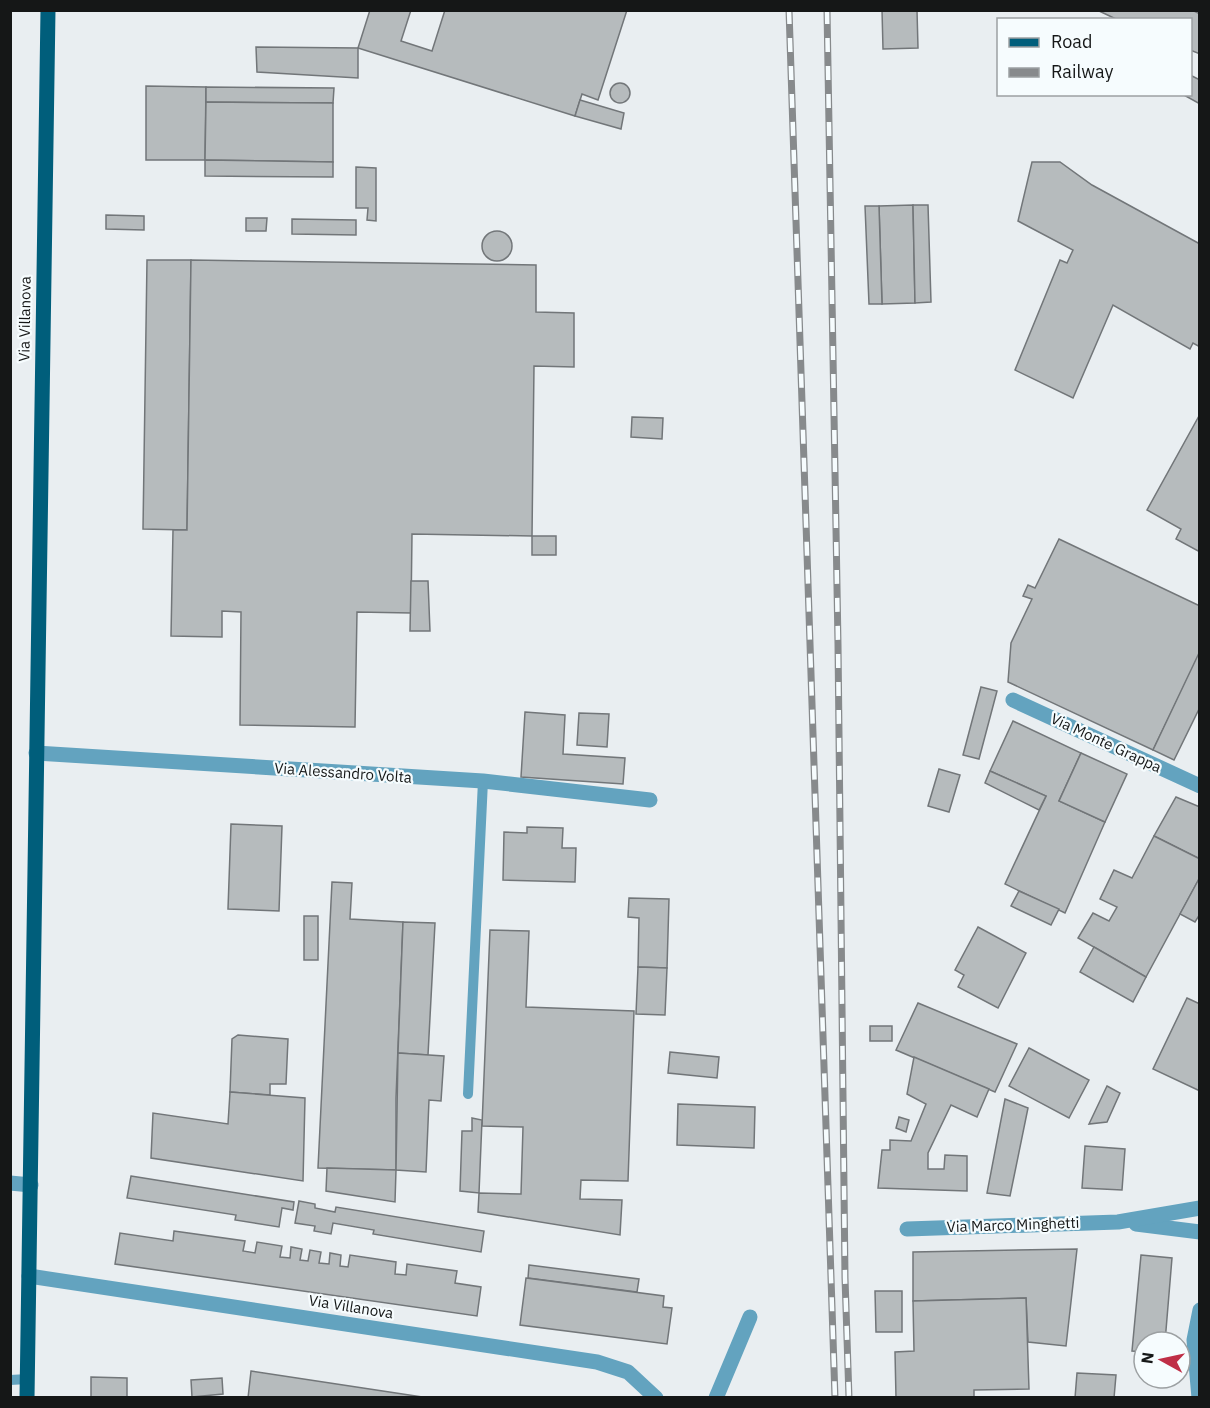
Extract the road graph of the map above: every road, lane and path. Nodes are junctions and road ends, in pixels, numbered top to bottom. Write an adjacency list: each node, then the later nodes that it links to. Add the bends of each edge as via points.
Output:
1 (48, 10): 3 (main road, Via Villanova)
2 (1013, 700): 5 (street, Via Monte Grappa)
3 (36, 753): 4 (street, Via Alessandro Volta); 9 (main road, Via Villanova)
4 (483, 781): 6 (street, Via Alessandro Volta); 7 (lane)
5 (1200, 786)
6 (650, 800)
7 (468, 1094)
8 (10, 1183): 9 (street)
9 (31, 1185): 14 (main road, Via Villanova)
10 (1200, 1208): 11 (street, Via Marco Minghetti)
11 (1118, 1222): 12 (street, Via Marco Minghetti); 13 (street, Via Marco Minghetti)
12 (907, 1229)
13 (1200, 1232)
14 (29, 1276): 19 (main road, Via Villanova); 21 (street, Via Villanova, via 597,1362 628,1372)
15 (1200, 1310): 17 (street)
16 (750, 1317): 22 (street)
17 (1197, 1334): 23 (street)
18 (10, 1380): 19 (lane)
19 (28, 1380): 20 (main road, Via Villanova)
20 (27, 1398)
21 (656, 1398)
22 (716, 1398)
23 (1199, 1398)

